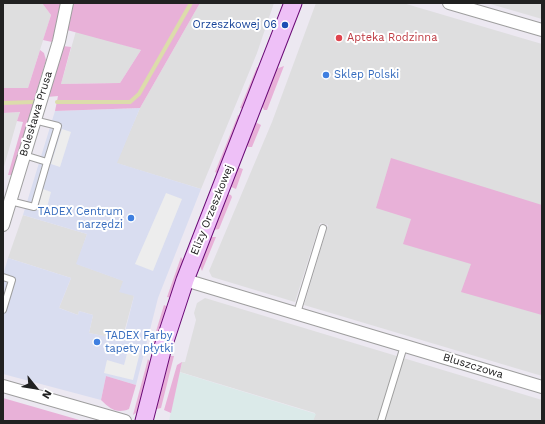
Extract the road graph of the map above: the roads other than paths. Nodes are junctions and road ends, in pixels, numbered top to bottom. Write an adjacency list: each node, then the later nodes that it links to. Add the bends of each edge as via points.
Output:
1 (67, 3): 5 (street, Bolesława Prusa)
2 (293, 3): 12 (street, Elizy Orzeszkowej)
3 (449, 3): 4 (street)
4 (542, 30)
5 (34, 120): 6 (street, Bolesława Prusa); 7 (lane, via 58,126)
6 (24, 155): 7 (lane); 8 (street, Bolesława Prusa)
7 (47, 162): 8 (lane, via 34,207)
8 (10, 201): 9 (street, Bolesława Prusa)
9 (3, 226)
10 (323, 228): 14 (lane)
11 (3, 277): 13 (lane, via 12,280)
12 (185, 280): 14 (street, Bluszczowa); 19 (street, Elizy Orzeszkowej, via 163,347)
13 (3, 310)
14 (297, 313): 15 (street, Bluszczowa)
15 (404, 346): 17 (street, Bluszczowa); 20 (lane)
16 (3, 386): 18 (street)
17 (542, 387)
18 (125, 421)
19 (144, 421)
20 (381, 421)

